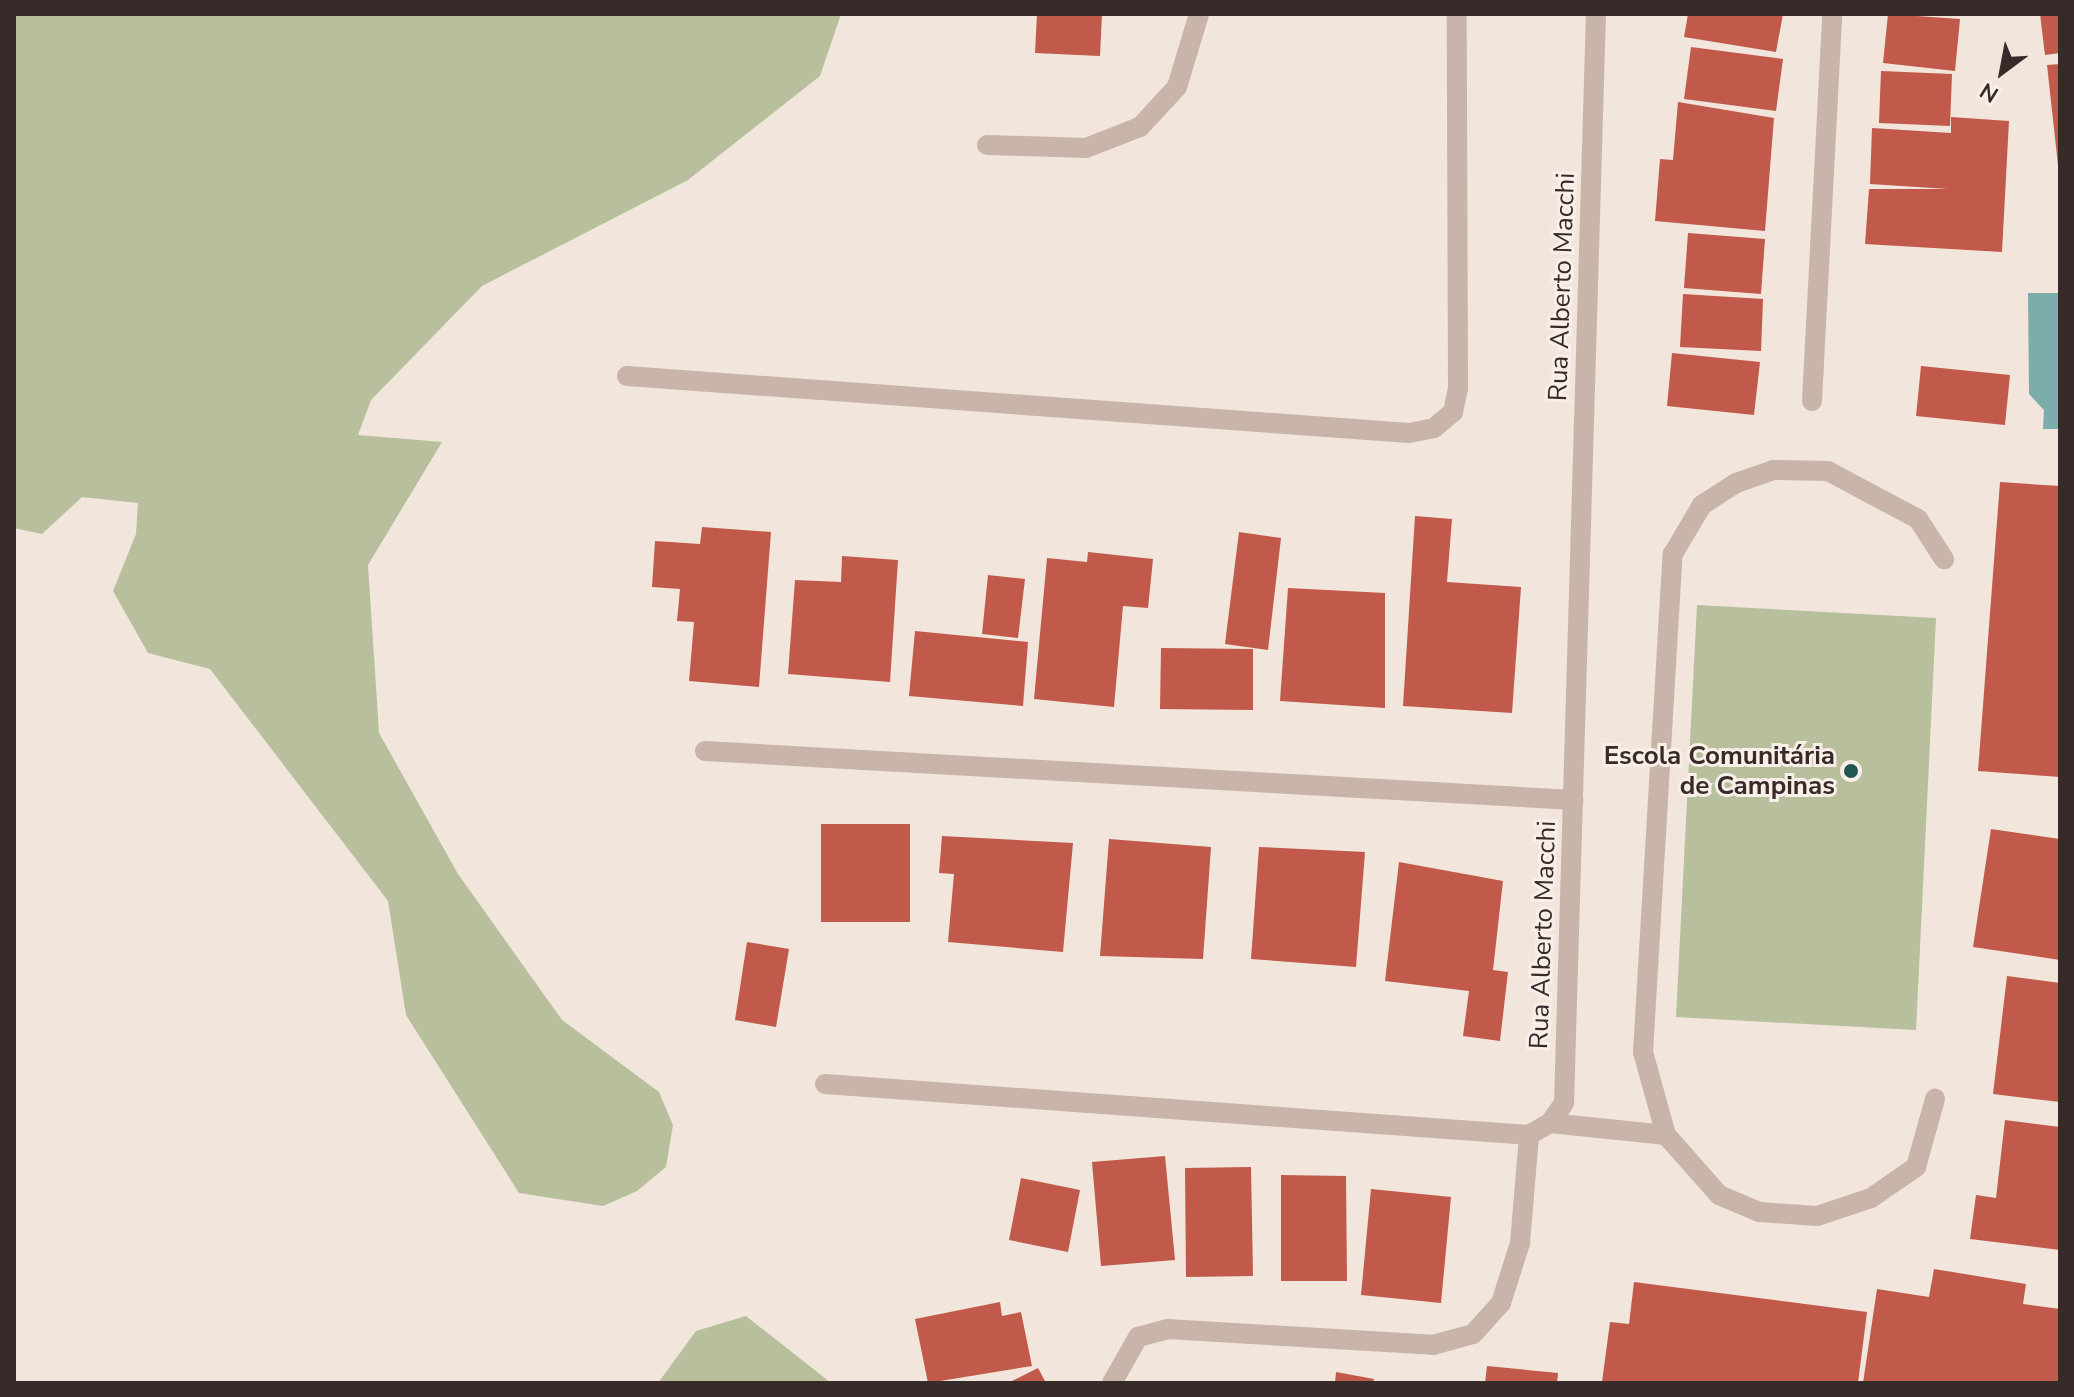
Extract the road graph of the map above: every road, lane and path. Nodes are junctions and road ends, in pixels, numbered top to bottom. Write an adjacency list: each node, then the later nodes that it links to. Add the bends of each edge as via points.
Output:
1 (1199, 14): 5 (street, via 1177,87 1140,127 1086,148)
2 (1457, 14): 6 (street, via 1458,389 1453,412 1434,428 1409,433)
3 (1596, 14): 10 (street, Rua Alberto Macchi)
4 (1832, 14): 7 (street)
5 (987, 145)
6 (627, 376)
7 (1812, 401)
8 (1944, 559): 15 (street, via 1918,519 1828,471 1773,470 1736,483 1702,505 1673,554 1643,1052)
9 (705, 751): 10 (street)
10 (1574, 800): 13 (street, Rua Alberto Macchi, via 1564,1103)
11 (825, 1084): 14 (street)
12 (1935, 1099): 15 (street, via 1916,1167 1871,1198 1817,1216 1759,1212 1719,1195)
13 (1550, 1123): 14 (street); 15 (street)
14 (1529, 1135): 16 (street, via 1520,1243 1501,1303 1473,1334 1433,1345 1167,1329 1138,1337)
15 (1666, 1135)
16 (1112, 1383)

